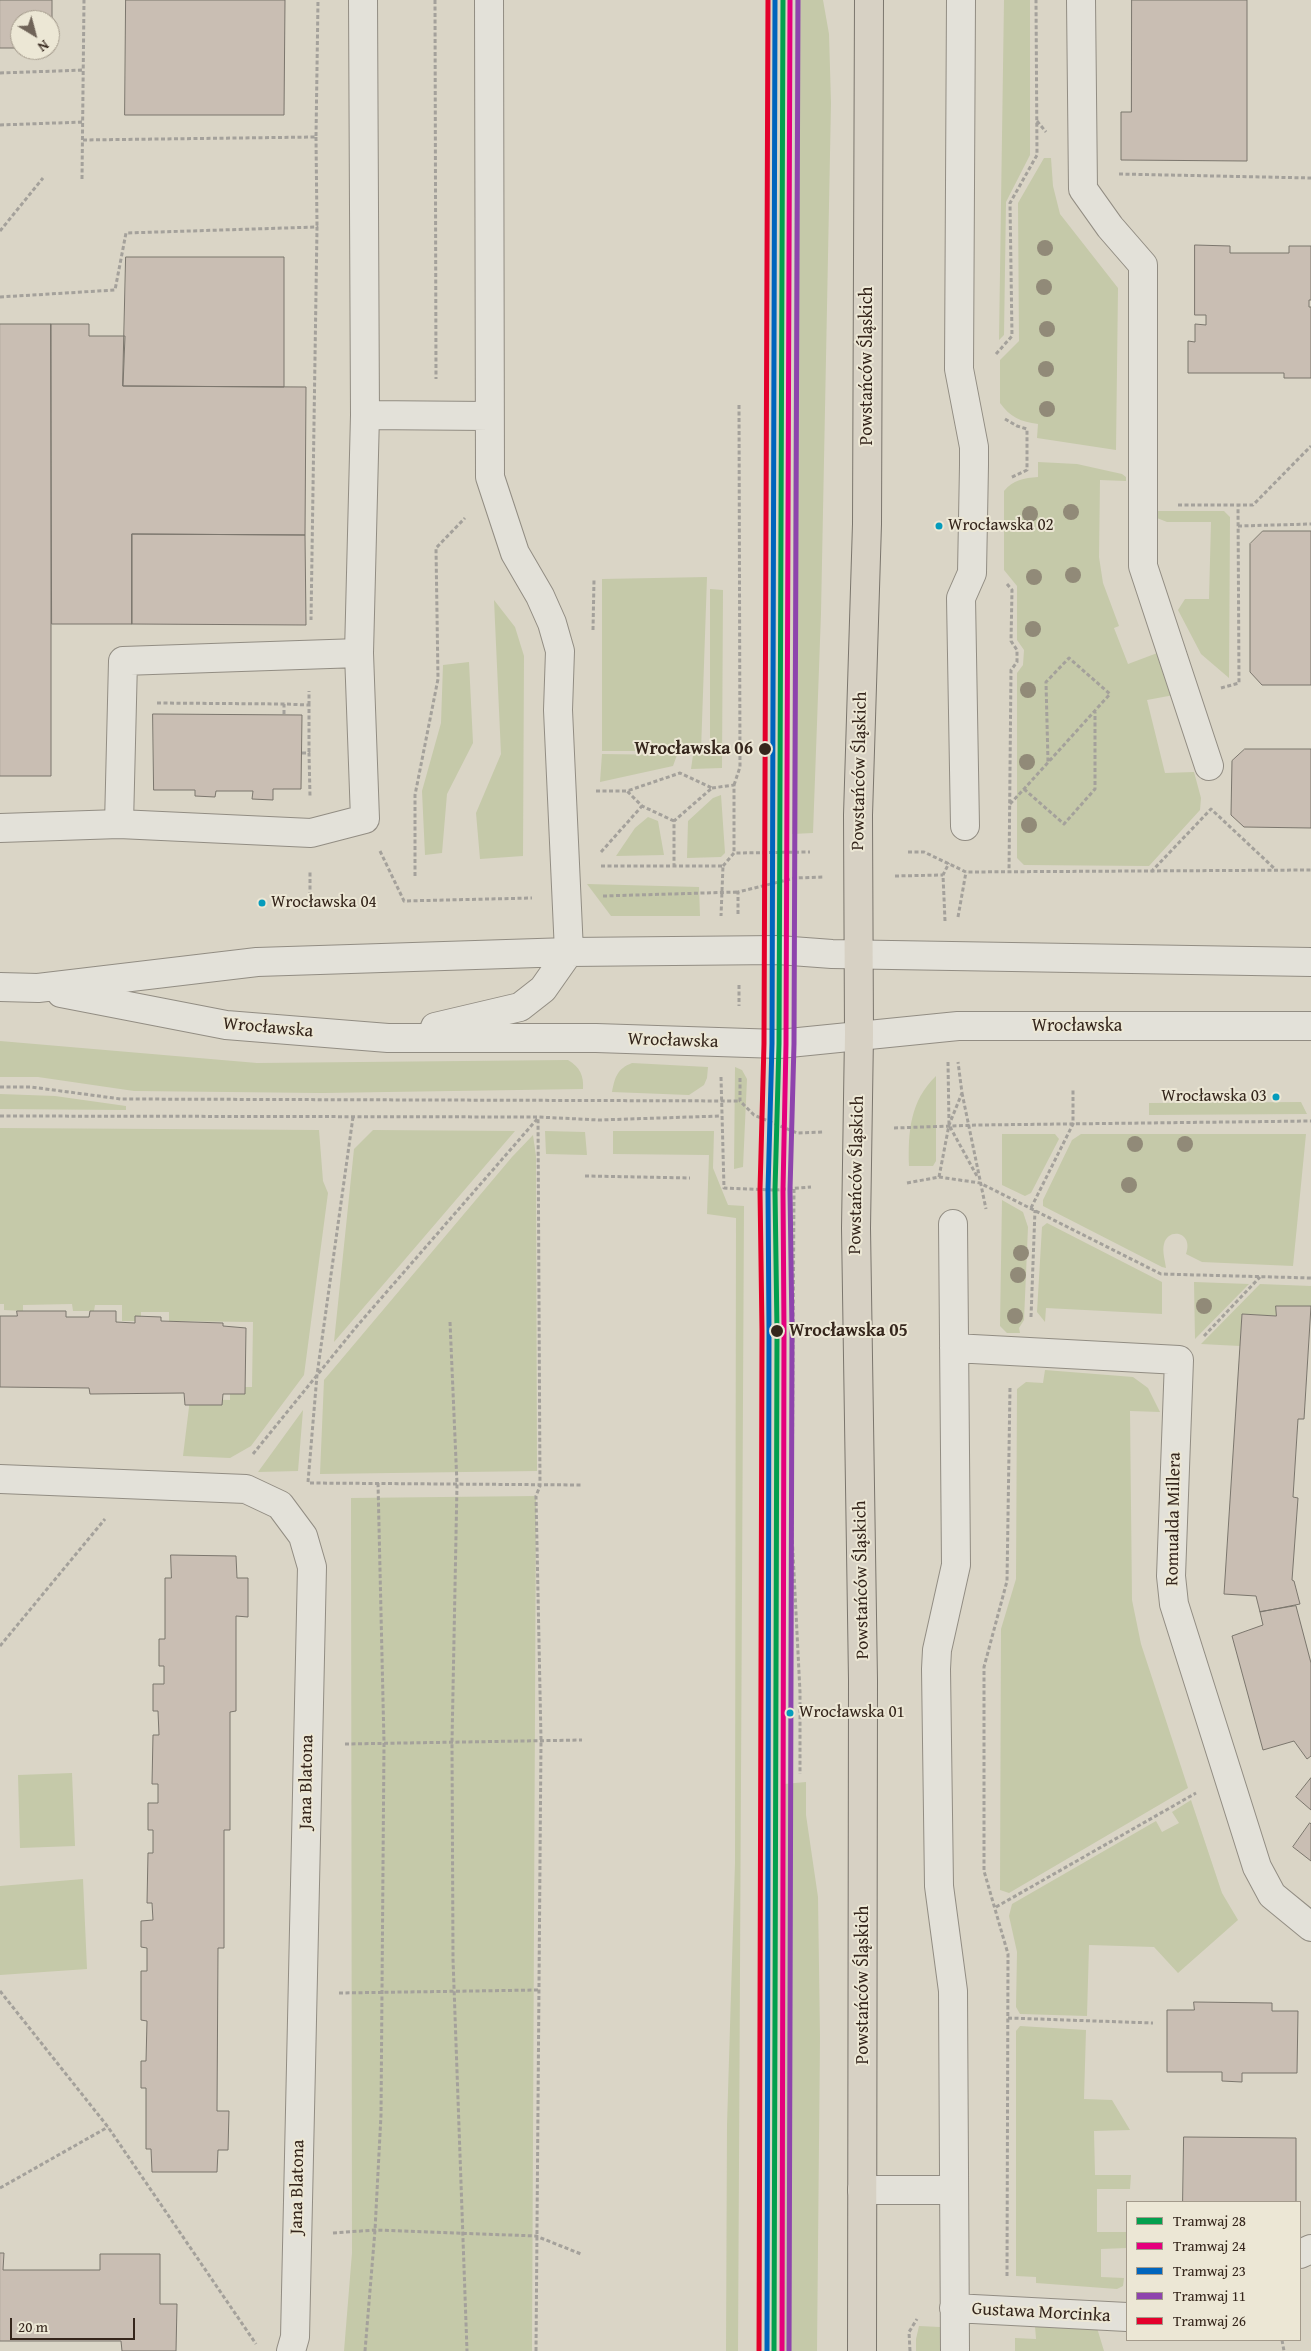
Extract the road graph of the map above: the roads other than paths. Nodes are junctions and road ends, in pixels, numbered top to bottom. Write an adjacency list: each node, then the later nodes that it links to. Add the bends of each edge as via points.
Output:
1 (362, 0): 6 (street)
2 (490, 0): 7 (street)
3 (868, 0): 14 (main road, Powstańców Śląskich, via 867,514 858,815)
4 (961, 0): 11 (street, via 959,369 974,447 972,573 961,598)
5 (1081, 0): 9 (street, via 1083,189 1143,265 1143,566)
6 (364, 414): 7 (street); 8 (street)
7 (489, 416): 13 (street, via 490,477 504,524 515,553 540,596 560,651 558,710)
8 (359, 653): 10 (street, via 123,661); 10 (street, via 365,819 311,832)
9 (1209, 766)
10 (119, 824): 12 (street)
11 (965, 826)
12 (0, 828)
13 (568, 952): 14 (street, Wrocławska, via 778,950); 17 (street, Wrocławska, via 257,962); 20 (street, via 543,990 520,1007)
14 (858, 954): 15 (street, Wrocławska); 19 (main road, Powstańców Śląskich)
15 (1311, 962)
16 (0, 987): 17 (street, Wrocławska)
17 (38, 988): 20 (street, Wrocławska, via 226,1025)
18 (1311, 1026): 19 (street, Wrocławska, via 958,1026)
19 (859, 1035): 20 (street, Wrocławska, via 779,1044 596,1038); 25 (main road, Powstańców Śląskich, via 856,1228 863,1680)
20 (388, 1038)
21 (954, 1224): 22 (street)
22 (954, 1348): 24 (street, Romualda Millera, via 1180,1360 1174,1604 1257,1867 1272,1895); 26 (street, via 956,1566 937,1650 936,1669 940,1891 953,1991)
23 (0, 1479): 29 (street, Jana Blatona, via 246,1489 280,1505 303,1536 312,1567 295,2337)
24 (1311, 1927)
25 (862, 2190): 26 (street); 30 (main road, Powstańców Śląskich)
26 (954, 2190): 27 (street)
27 (954, 2308): 28 (street, Gustawa Morcinka); 31 (street)
28 (1126, 2317)
29 (291, 2351)
30 (862, 2351)
31 (955, 2351)

